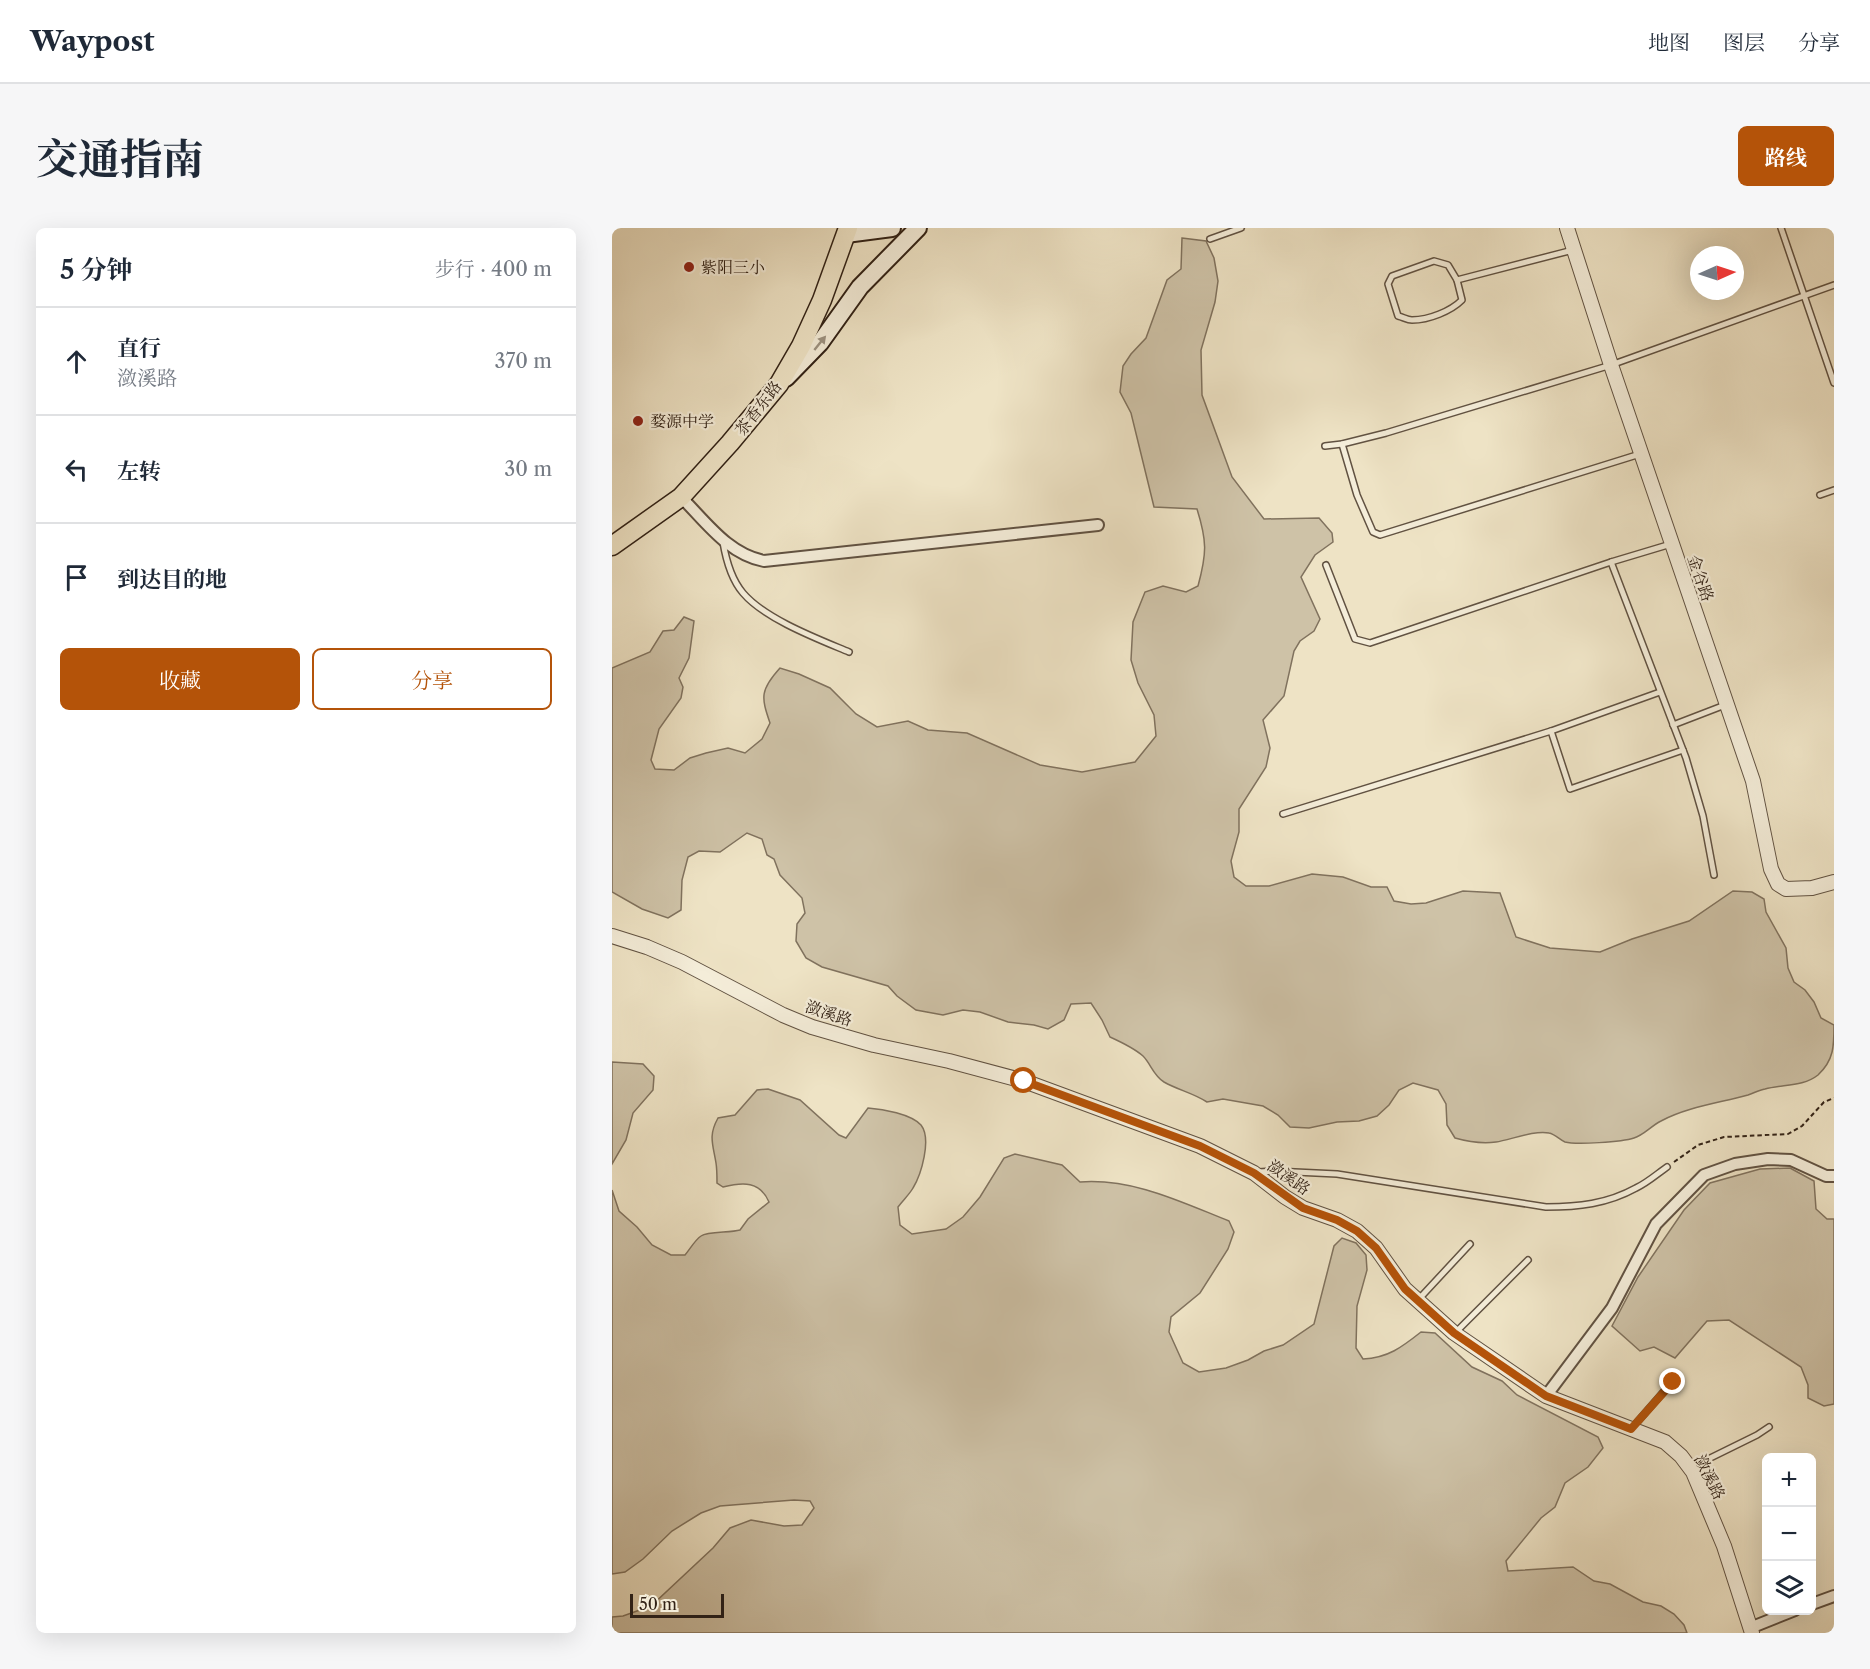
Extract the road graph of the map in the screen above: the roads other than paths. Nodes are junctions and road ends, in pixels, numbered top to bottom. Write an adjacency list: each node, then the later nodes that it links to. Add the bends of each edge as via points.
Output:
1 (892, 228): 6 (main road)
2 (918, 228): 14 (main road, one-way to 2, via 820,343 860,287)
3 (1241, 228): 7 (lane)
4 (1568, 228): 8 (street, 金谷路)
5 (1781, 228): 11 (lane)
6 (852, 230): 14 (main road, 茶香东路, via 801,345)
7 (1210, 239)
8 (1574, 249): 9 (lane); 12 (street, 金谷路)
9 (1458, 280): 9 (lane, via 1448,265 1434,261 1392,276 1388,284 1398,315 1410,321 1430,318 1457,305 1462,300)
10 (1834, 285): 11 (lane)
11 (1803, 296): 12 (lane); 13 (lane)
12 (1611, 365): 15 (lane); 17 (street, 金谷路)
13 (1834, 383)
14 (779, 384): 20 (main road, 茶香东路)
15 (1342, 444): 16 (lane); 17 (lane, via 1357,495 1373,532 1380,535)
16 (1325, 446)
17 (1641, 453): 23 (street, 金谷路)
18 (1834, 490): 19 (lane)
19 (1820, 495)
20 (681, 497): 22 (street); 24 (main road, 茶香东路)
21 (1098, 525): 22 (street, via 764,561 749,558)
22 (723, 540): 27 (lane, via 732,574 754,604)
23 (1672, 543): 25 (lane); 29 (street, 金谷路)
24 (612, 546)
25 (1611, 562): 26 (lane, via 1370,643 1355,639); 28 (lane)
26 (1326, 566)
27 (849, 652)
28 (1660, 692): 30 (lane); 31 (lane)
29 (1727, 704): 30 (lane); 35 (street, 金谷路, via 1753,781 1771,869 1778,884 1797,889)
30 (1673, 725): 32 (lane)
31 (1551, 731): 32 (lane, via 1570,789); 33 (lane)
32 (1683, 750): 34 (lane, via 1703,816)
33 (1282, 814)
34 (1714, 875)
35 (1834, 882)
36 (612, 936): 38 (street, 潋溪路, via 682,962 812,1027 1024,1081 1200,1146)
37 (1667, 1167): 38 (lane, via 1638,1188 1578,1207 1546,1207 1337,1174)
38 (1254, 1173): 42 (street, 潋溪路, via 1303,1208 1357,1231)
39 (1834, 1176): 45 (street, via 1791,1160 1768,1159 1734,1164 1704,1175 1656,1224 1611,1308)
40 (1470, 1244): 42 (lane)
41 (1528, 1260): 43 (lane)
42 (1418, 1300): 43 (street, 潋溪路)
43 (1454, 1333): 45 (street, 潋溪路)
44 (1673, 1382): 47 (lane)
45 (1546, 1396): 47 (street, 潋溪路)
46 (1769, 1427): 48 (lane)
47 (1631, 1429): 48 (street, 潋溪路, via 1665,1442)
48 (1690, 1468): 52 (street, 潋溪路, via 1724,1546)
49 (1834, 1596): 50 (street)
50 (1816, 1603)
51 (1787, 1615): 52 (street)
52 (1751, 1630)

